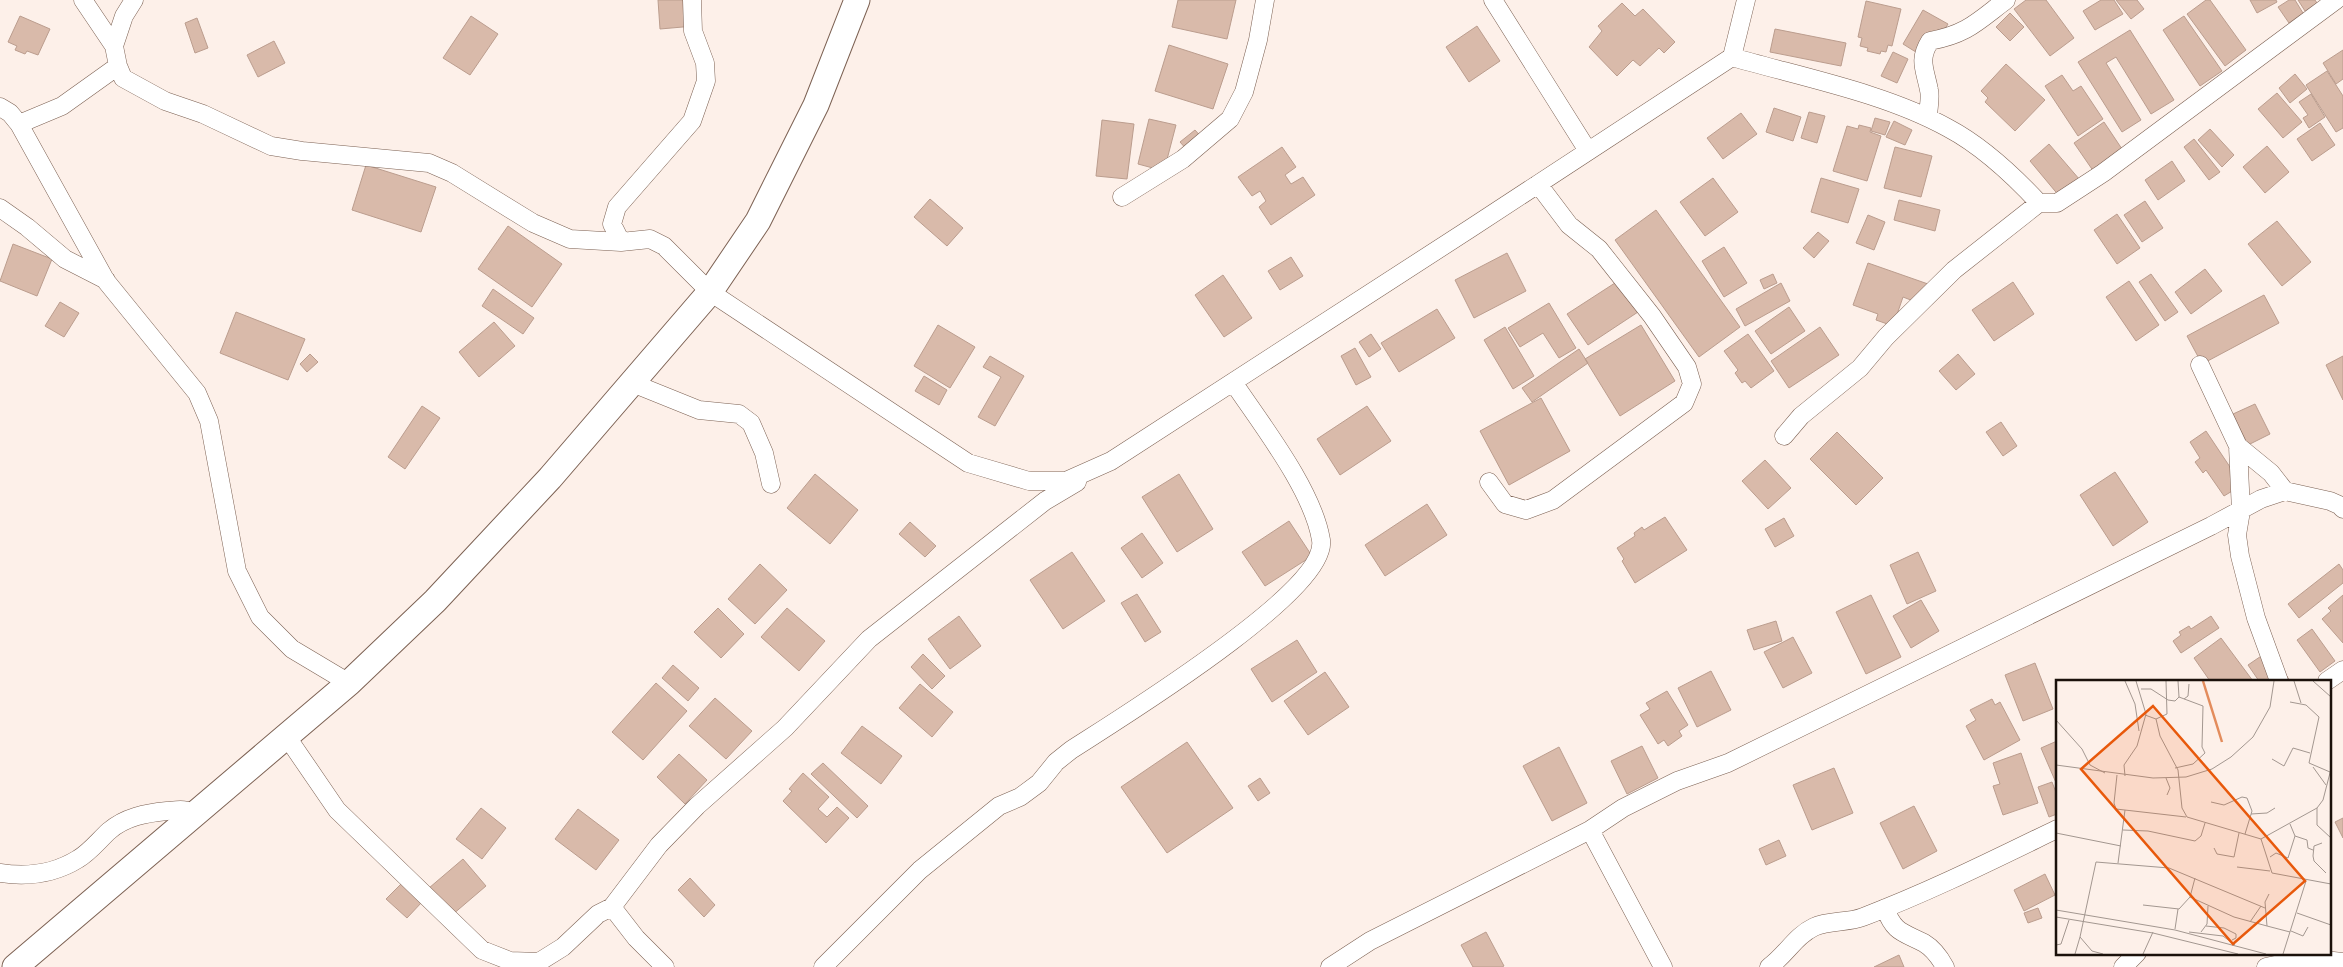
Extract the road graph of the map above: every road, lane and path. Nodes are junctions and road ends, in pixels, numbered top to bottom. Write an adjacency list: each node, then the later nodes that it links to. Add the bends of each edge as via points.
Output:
1 (83, 0): 10 (street)
2 (134, 0): 10 (street, via 124,16)
3 (692, 0): 21 (street, via 693,31 705,63 706,82 692,121 617,207 612,224)
4 (857, 0): 23 (street, via 816,105 758,221)
5 (1265, 0): 18 (street, via 1244,92 1230,119 1183,159)
6 (1493, 0): 16 (street)
7 (1746, 0): 11 (street)
8 (2006, 0): 14 (street, via 1974,26 1930,41 1922,53 1930,91)
9 (2336, 0): 19 (street, via 2103,173 2057,203)
10 (114, 46): 12 (street)
11 (1732, 57): 14 (street, via 1864,95); 16 (street)
12 (118, 66): 15 (street, via 62,106); 21 (street, via 123,78 157,96 271,146 429,163 452,173 533,223 570,239)
13 (0, 107): 15 (street)
14 (1928, 118): 19 (street, via 1950,128 1990,157)
15 (19, 124): 22 (street)
16 (1588, 151): 17 (street)
17 (1538, 184): 25 (street); 30 (street, via 1569,225 1599,249 1652,316 1688,367 1692,384 1684,403 1553,500 1526,510 1505,504)
18 (1122, 197)
19 (2039, 203): 27 (street, via 1954,270 1886,337 1860,368 1801,416)
20 (0, 208): 22 (street, via 65,258)
21 (621, 242): 23 (street, via 650,239 664,246)
22 (106, 281): 38 (street, via 197,393 209,421 237,571 260,617 292,649)
23 (710, 292): 26 (street); 29 (street, via 968,462 1029,481 1066,481)
24 (2200, 365): 28 (street)
25 (1233, 382): 29 (street); 51 (street, via 1285,459 1309,504 1321,542 1317,558 1307,575 1236,639 1071,750 1039,783 1020,797 999,806 927,864)
26 (632, 383): 31 (street, via 699,410 740,414 751,423 764,453); 38 (street, via 550,478 435,601)
27 (1784, 436)
28 (2238, 446): 32 (street, via 2271,473); 34 (street)
29 (1111, 461): 44 (street, via 1045,501 869,639 785,728 697,806 659,845)
30 (1489, 482)
31 (771, 484)
32 (2285, 491): 33 (street, via 2330,501); 34 (street)
33 (2343, 509)
34 (2240, 510): 36 (street, via 2237,535 2240,556 2256,618); 41 (street, via 1728,763 1677,781 1623,808)
35 (2343, 670): 37 (street)
36 (2279, 680)
37 (2328, 680)
38 (350, 683): 39 (street)
39 (287, 737): 40 (street); 44 (street, via 337,810 482,950 510,961 539,962 563,947 598,914)
40 (196, 815): 43 (street, via 188,810 179,810 129,818 66,865 38,875); 49 (street)
41 (1590, 830): 52 (street, via 1370,941); 53 (street)
42 (2056, 830): 45 (street, via 1983,866)
43 (0, 873)
44 (612, 908): 50 (street)
45 (1886, 908): 54 (street, via 1860,919 1816,926 1799,936); 55 (street, via 1896,928 1925,944)
46 (2136, 954): 56 (street)
47 (2308, 956): 48 (street); 57 (street)
48 (2343, 962)
49 (15, 967)
50 (665, 967)
51 (822, 967)
52 (1330, 967)
53 (1662, 967)
54 (1769, 967)
55 (1945, 967)
56 (2123, 967)
57 (2266, 967)

